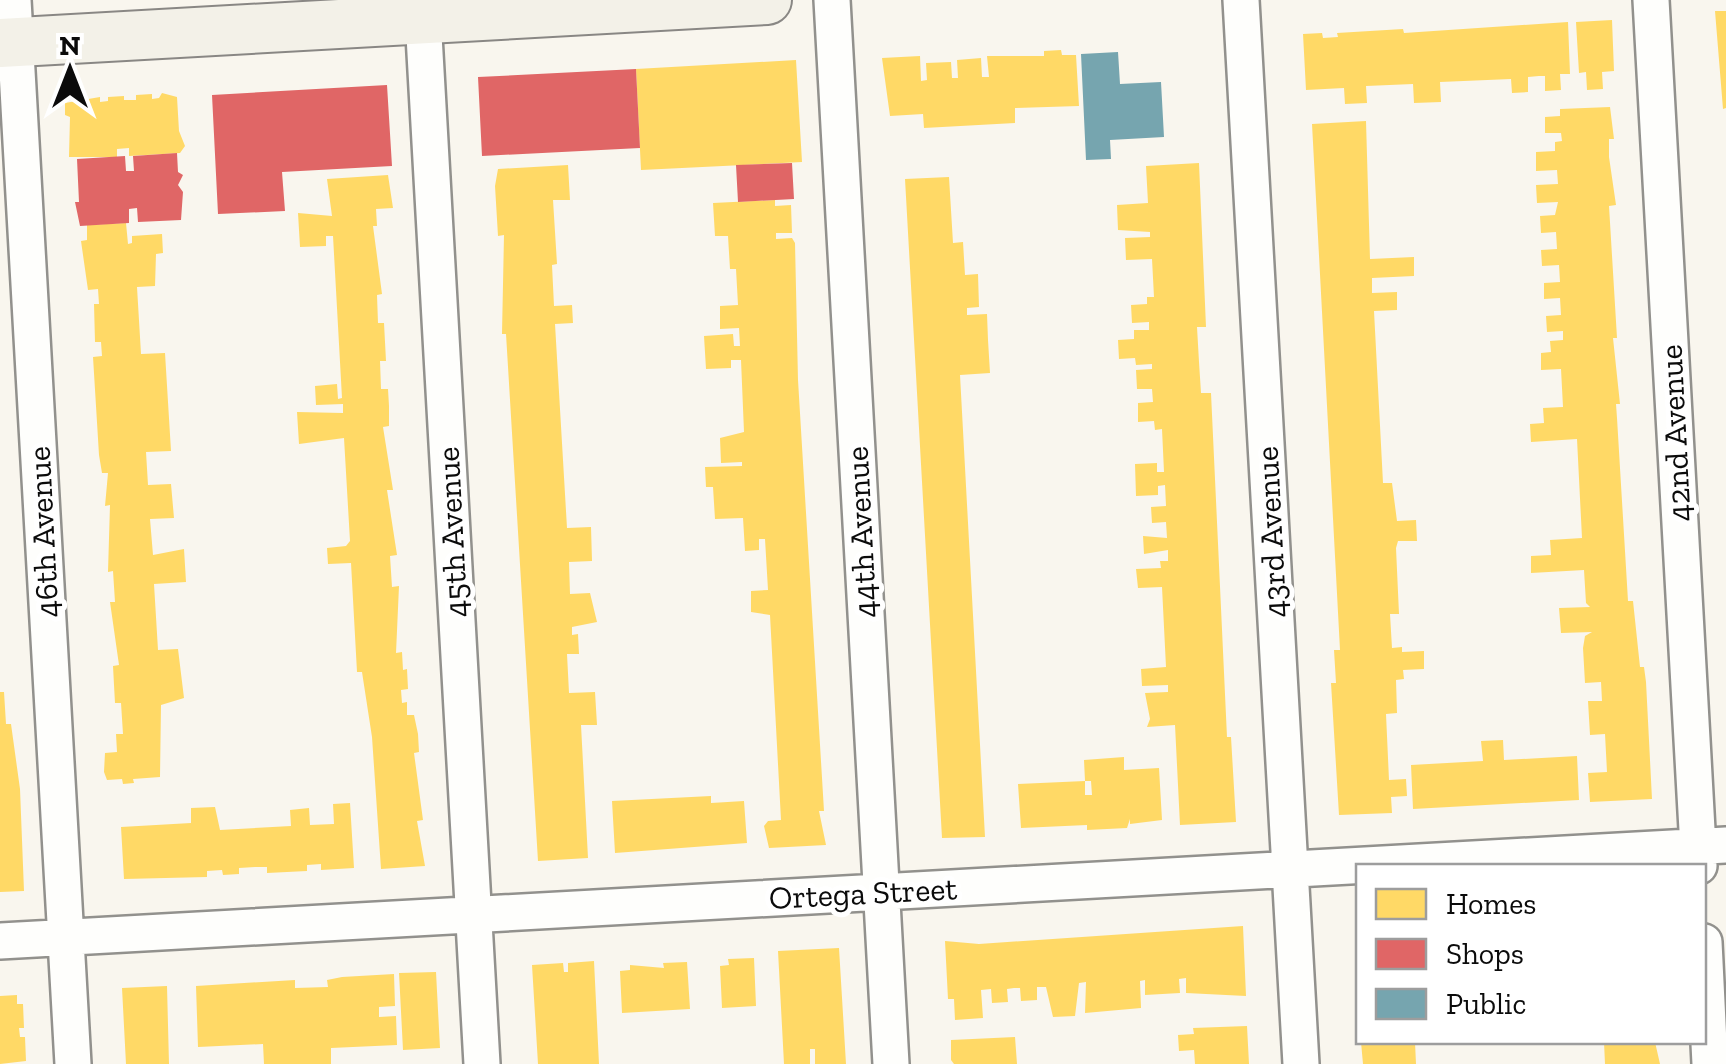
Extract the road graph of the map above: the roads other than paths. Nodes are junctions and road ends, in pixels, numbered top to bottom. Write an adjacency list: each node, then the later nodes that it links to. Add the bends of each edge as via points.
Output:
1 (767, 0): 5 (street)
2 (832, 0): 11 (street, 44th Avenue)
3 (1242, 0): 10 (street, 43rd Avenue)
4 (1651, 0): 7 (street, 42nd Avenue)
5 (423, 10): 6 (street); 12 (street, 45th Avenue)
6 (10, 28): 13 (street, 46th Avenue)
7 (1708, 852): 8 (street, Ortega Street)
8 (1413, 864)
9 (1356, 866): 10 (street, Ortega Street)
10 (1290, 869): 11 (street, Ortega Street); 19 (street, 43rd Avenue)
11 (881, 892): 12 (street, Ortega Street); 18 (street, 44th Avenue)
12 (473, 914): 13 (street, Ortega Street); 17 (street, 45th Avenue)
13 (66, 937): 14 (street, Ortega Street); 16 (street, 46th Avenue)
14 (0, 941)
15 (1706, 983): 20 (street)
16 (72, 1064)
17 (482, 1064)
18 (891, 1064)
19 (1301, 1064)
20 (1710, 1064)

